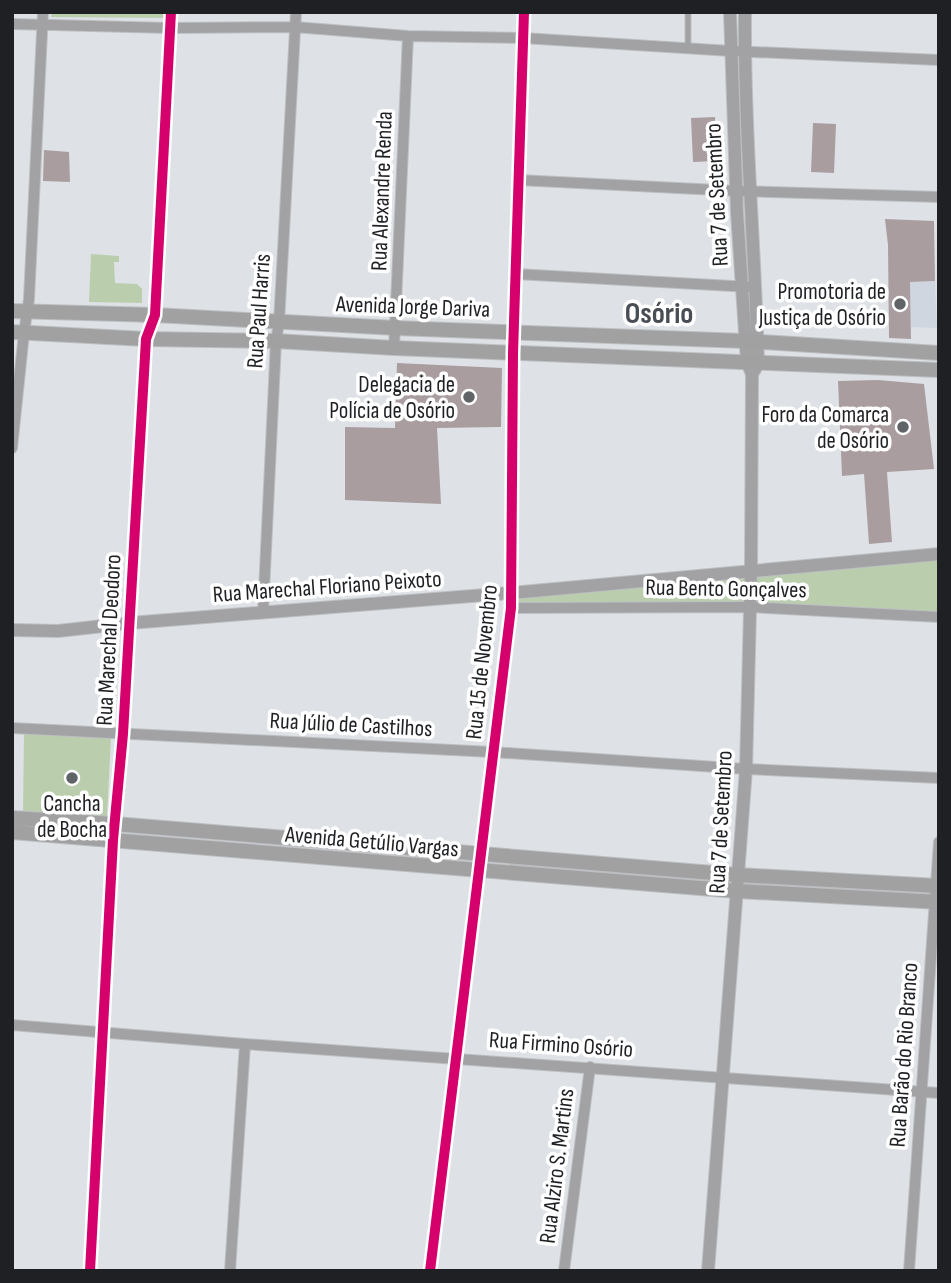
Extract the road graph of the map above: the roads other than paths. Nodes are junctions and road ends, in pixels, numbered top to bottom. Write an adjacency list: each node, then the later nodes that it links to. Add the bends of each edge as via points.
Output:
1 (43, 12): 9 (street)
2 (171, 12): 11 (street, Rua Marechal Deodoro)
3 (296, 12): 10 (street, Rua Paul Harris)
4 (524, 12): 13 (street, Rua 15 de Novembro)
5 (688, 12): 14 (lane)
6 (730, 12): 15 (street, Rua 7 de Setembro)
7 (745, 12): 15 (street, Rua 7 de Setembro)
8 (12, 24): 9 (street)
9 (41, 25): 11 (street); 23 (street, via 29,299)
10 (295, 27): 11 (street); 12 (street); 26 (street, Rua Paul Harris)
11 (170, 28): 25 (street, Rua Marechal Deodoro)
12 (408, 36): 13 (street); 27 (street, Rua Alexandre Renda)
13 (523, 38): 14 (street); 17 (street, Rua 15 de Novembro)
14 (688, 48): 15 (street)
15 (738, 51): 16 (street); 18 (street, Rua 7 de Setembro)
16 (939, 60)
17 (519, 180): 18 (street); 20 (street, Rua 15 de Novembro)
18 (744, 190): 19 (street); 21 (street, Rua 7 de Setembro, via 737,213); 22 (street, Rua 7 de Setembro)
19 (939, 197)
20 (516, 274): 21 (street); 29 (street, Rua 15 de Novembro)
21 (742, 286): 22 (street); 33 (street, Rua 7 de Setembro)
22 (756, 287): 33 (street, Rua 7 de Setembro)
23 (20, 312): 24 (main road, Avenida Jorge Dariva); 28 (street)
24 (82, 313): 25 (main road, Avenida Jorge Dariva); 30 (main road)
25 (155, 315): 26 (main road, Avenida Jorge Dariva); 31 (street, Rua Marechal Deodoro)
26 (279, 323): 27 (main road, Avenida Jorge Dariva); 32 (street, Rua Paul Harris)
27 (396, 328): 29 (main road, Avenida Jorge Dariva); 34 (street, Rua Alexandre Renda)
28 (18, 332): 30 (main road, Avenida Jorge Dariva); 39 (street)
29 (513, 332): 33 (main road, Avenida Jorge Dariva); 35 (street, Rua 15 de Novembro)
30 (82, 335): 31 (main road, Avenida Jorge Dariva)
31 (146, 339): 32 (main road, Avenida Jorge Dariva); 47 (street, Rua Marechal Deodoro)
32 (276, 341): 34 (main road, Avenida Jorge Dariva); 45 (street, Rua Paul Harris)
33 (751, 341): 36 (main road, Avenida Jorge Dariva); 37 (street, Rua 7 de Setembro)
34 (394, 348): 35 (main road, Avenida Jorge Dariva)
35 (513, 353): 37 (main road, Avenida Jorge Dariva); 42 (street, Rua 15 de Novembro)
36 (939, 353)
37 (752, 367): 38 (main road, Avenida Jorge Dariva); 41 (street, Rua 7 de Setembro)
38 (939, 370)
39 (12, 448)
40 (939, 554): 41 (street, Rua Marechal Floriano Peixoto)
41 (751, 570): 42 (street, Rua Marechal Floriano Peixoto); 43 (street, Rua 7 de Setembro)
42 (511, 593): 44 (street, Rua 15 de Novembro); 45 (street, Rua Marechal Floriano Peixoto)
43 (748, 607): 44 (street, Rua Bento Gonçalves); 46 (street, Rua Bento Gonçalves); 52 (street, Rua 7 de Setembro)
44 (512, 608): 51 (street, Rua 15 de Novembro)
45 (263, 612): 47 (street, Rua Marechal Floriano Peixoto)
46 (939, 617)
47 (130, 623): 48 (street, Rua Marechal Floriano Peixoto); 50 (street, Rua Marechal Deodoro)
48 (12, 631)
49 (12, 729): 50 (street, Rua Júlio de Castilhos)
50 (123, 734): 51 (street, Rua Júlio de Castilhos); 55 (street, Rua Marechal Deodoro)
51 (492, 752): 52 (street, Rua Júlio de Castilhos); 63 (street, Rua 15 de Novembro)
52 (746, 768): 53 (street, Rua Júlio de Castilhos); 65 (street, Rua 7 de Setembro)
53 (939, 778)
54 (12, 818): 55 (main road, Avenida Getúlio Vargas)
55 (115, 824): 56 (main road, Avenida Getúlio Vargas); 59 (street, Rua Marechal Deodoro)
56 (172, 828): 58 (main road, Avenida Getúlio Vargas); 61 (main road)
57 (12, 832): 59 (main road, Avenida Getúlio Vargas)
58 (281, 838): 62 (main road); 63 (main road, Avenida Getúlio Vargas)
59 (113, 840): 61 (main road, Avenida Getúlio Vargas); 72 (street, Rua Marechal Deodoro)
60 (939, 842): 67 (street, Rua Barão do Rio Branco)
61 (171, 845): 62 (main road, Avenida Getúlio Vargas)
62 (281, 854): 64 (main road, Avenida Getúlio Vargas)
63 (482, 855): 64 (street, Rua 15 de Novembro); 65 (main road, Avenida Getúlio Vargas)
64 (479, 871): 68 (main road, Avenida Getúlio Vargas); 74 (street, Rua 15 de Novembro)
65 (738, 875): 66 (main road, Avenida Getúlio Vargas); 68 (street, Rua 7 de Setembro)
66 (878, 883): 67 (main road, Avenida Getúlio Vargas); 69 (main road)
67 (937, 886): 70 (street, Rua Barão do Rio Branco)
68 (737, 891): 69 (main road, Avenida Getúlio Vargas); 76 (street, Rua 7 de Setembro)
69 (878, 899): 70 (main road, Avenida Getúlio Vargas)
70 (937, 902): 77 (street, Rua Barão do Rio Branco)
71 (12, 1025): 72 (street, Rua Firmino Osório)
72 (104, 1033): 73 (street, Rua Firmino Osório); 79 (street, Rua Marechal Deodoro)
73 (245, 1044): 74 (street, Rua Firmino Osório); 80 (street)
74 (455, 1058): 75 (street, Rua Firmino Osório); 81 (street, Rua 15 de Novembro)
75 (590, 1068): 76 (street, Rua Firmino Osório); 82 (street, Rua Alziro S. Martins)
76 (722, 1077): 77 (street, Rua Firmino Osório); 83 (street, Rua 7 de Setembro)
77 (922, 1091): 78 (street, Rua Firmino Osório); 84 (street, Rua Barão do Rio Branco)
78 (939, 1093)
79 (90, 1271)
80 (230, 1271)
81 (430, 1271)
82 (564, 1271)
83 (708, 1271)
84 (909, 1271)

